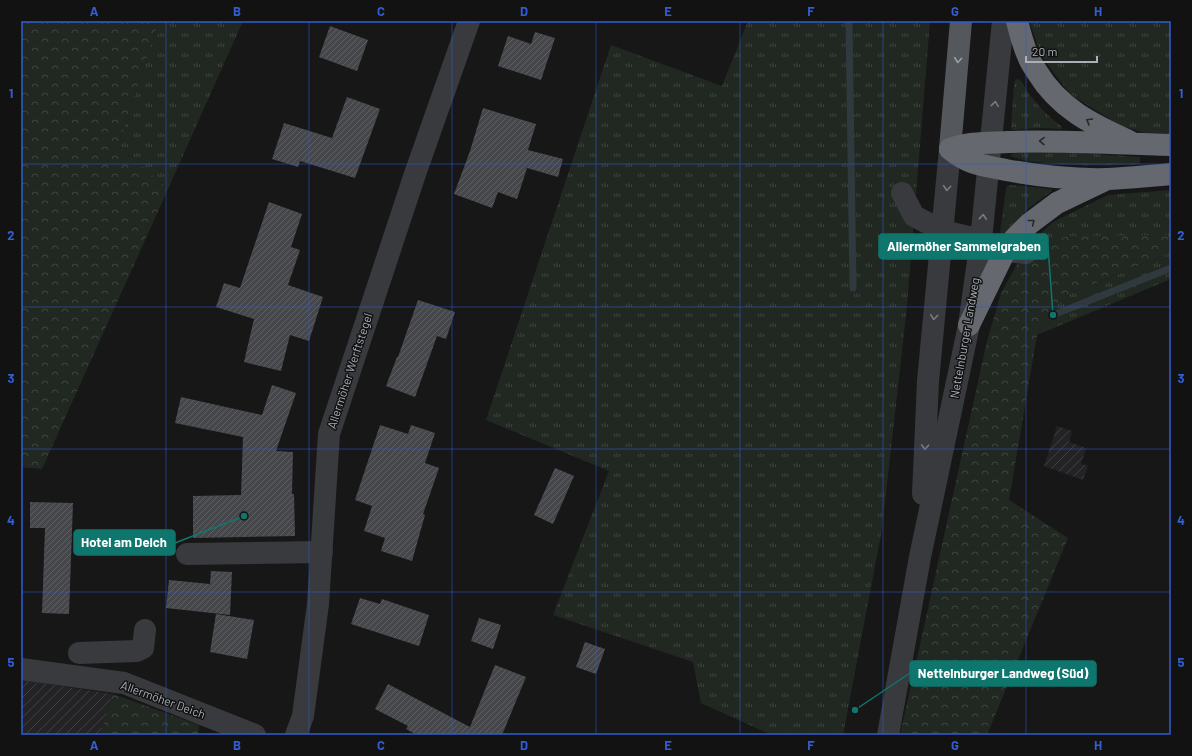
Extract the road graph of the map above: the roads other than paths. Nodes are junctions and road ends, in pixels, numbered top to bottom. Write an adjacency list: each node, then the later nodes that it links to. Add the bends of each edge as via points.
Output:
1 (469, 21): 18 (street, Allermöher Werftstegel, via 415,174 329,434)
2 (961, 21): 8 (main road, Nettelnburger Landweg, one-way to 8)
3 (1004, 21): 5 (street, Nettelnburger Landweg, one-way to 3)
4 (1017, 21): 6 (highway, one-way to 4, via 1079,116 1058,100 1028,57)
5 (991, 143): 6 (highway, one-way to 5, via 1031,141); 8 (highway, via 963,144); 9 (street, Nettelnburger Landweg)
6 (1137, 145): 7 (highway)
7 (1171, 145)
8 (950, 149): 9 (highway, via 974,164); 13 (street, Nettelnburger Landweg, one-way to 13)
9 (988, 166): 11 (highway, via 1061,177); 14 (street, Nettelnburger Landweg, one-way to 9)
10 (1171, 174): 11 (highway)
11 (1107, 179): 15 (highway, one-way to 11, via 1029,224 1051,208)
12 (902, 193): 13 (street, via 914,216)
13 (943, 231): 14 (street); 20 (street, Nettelnburger Landweg, one-way to 20, via 928,381)
14 (981, 240): 15 (street); 17 (street, Nettelnburger Landweg)
15 (1005, 251): 16 (street); 17 (highway)
16 (1026, 253)
17 (969, 326): 20 (street, Nettelnburger Landweg)
18 (322, 552): 19 (street); 25 (street, Allermöher Werftstegel, via 304,709)
19 (187, 554)
20 (920, 557): 26 (street, Nettelnburger Landweg)
21 (145, 630): 22 (street, via 143,648 137,651)
22 (79, 653)
23 (21, 669): 24 (street, Allermöher Deich, via 124,683)
24 (255, 735)
25 (296, 735)
26 (888, 735)

